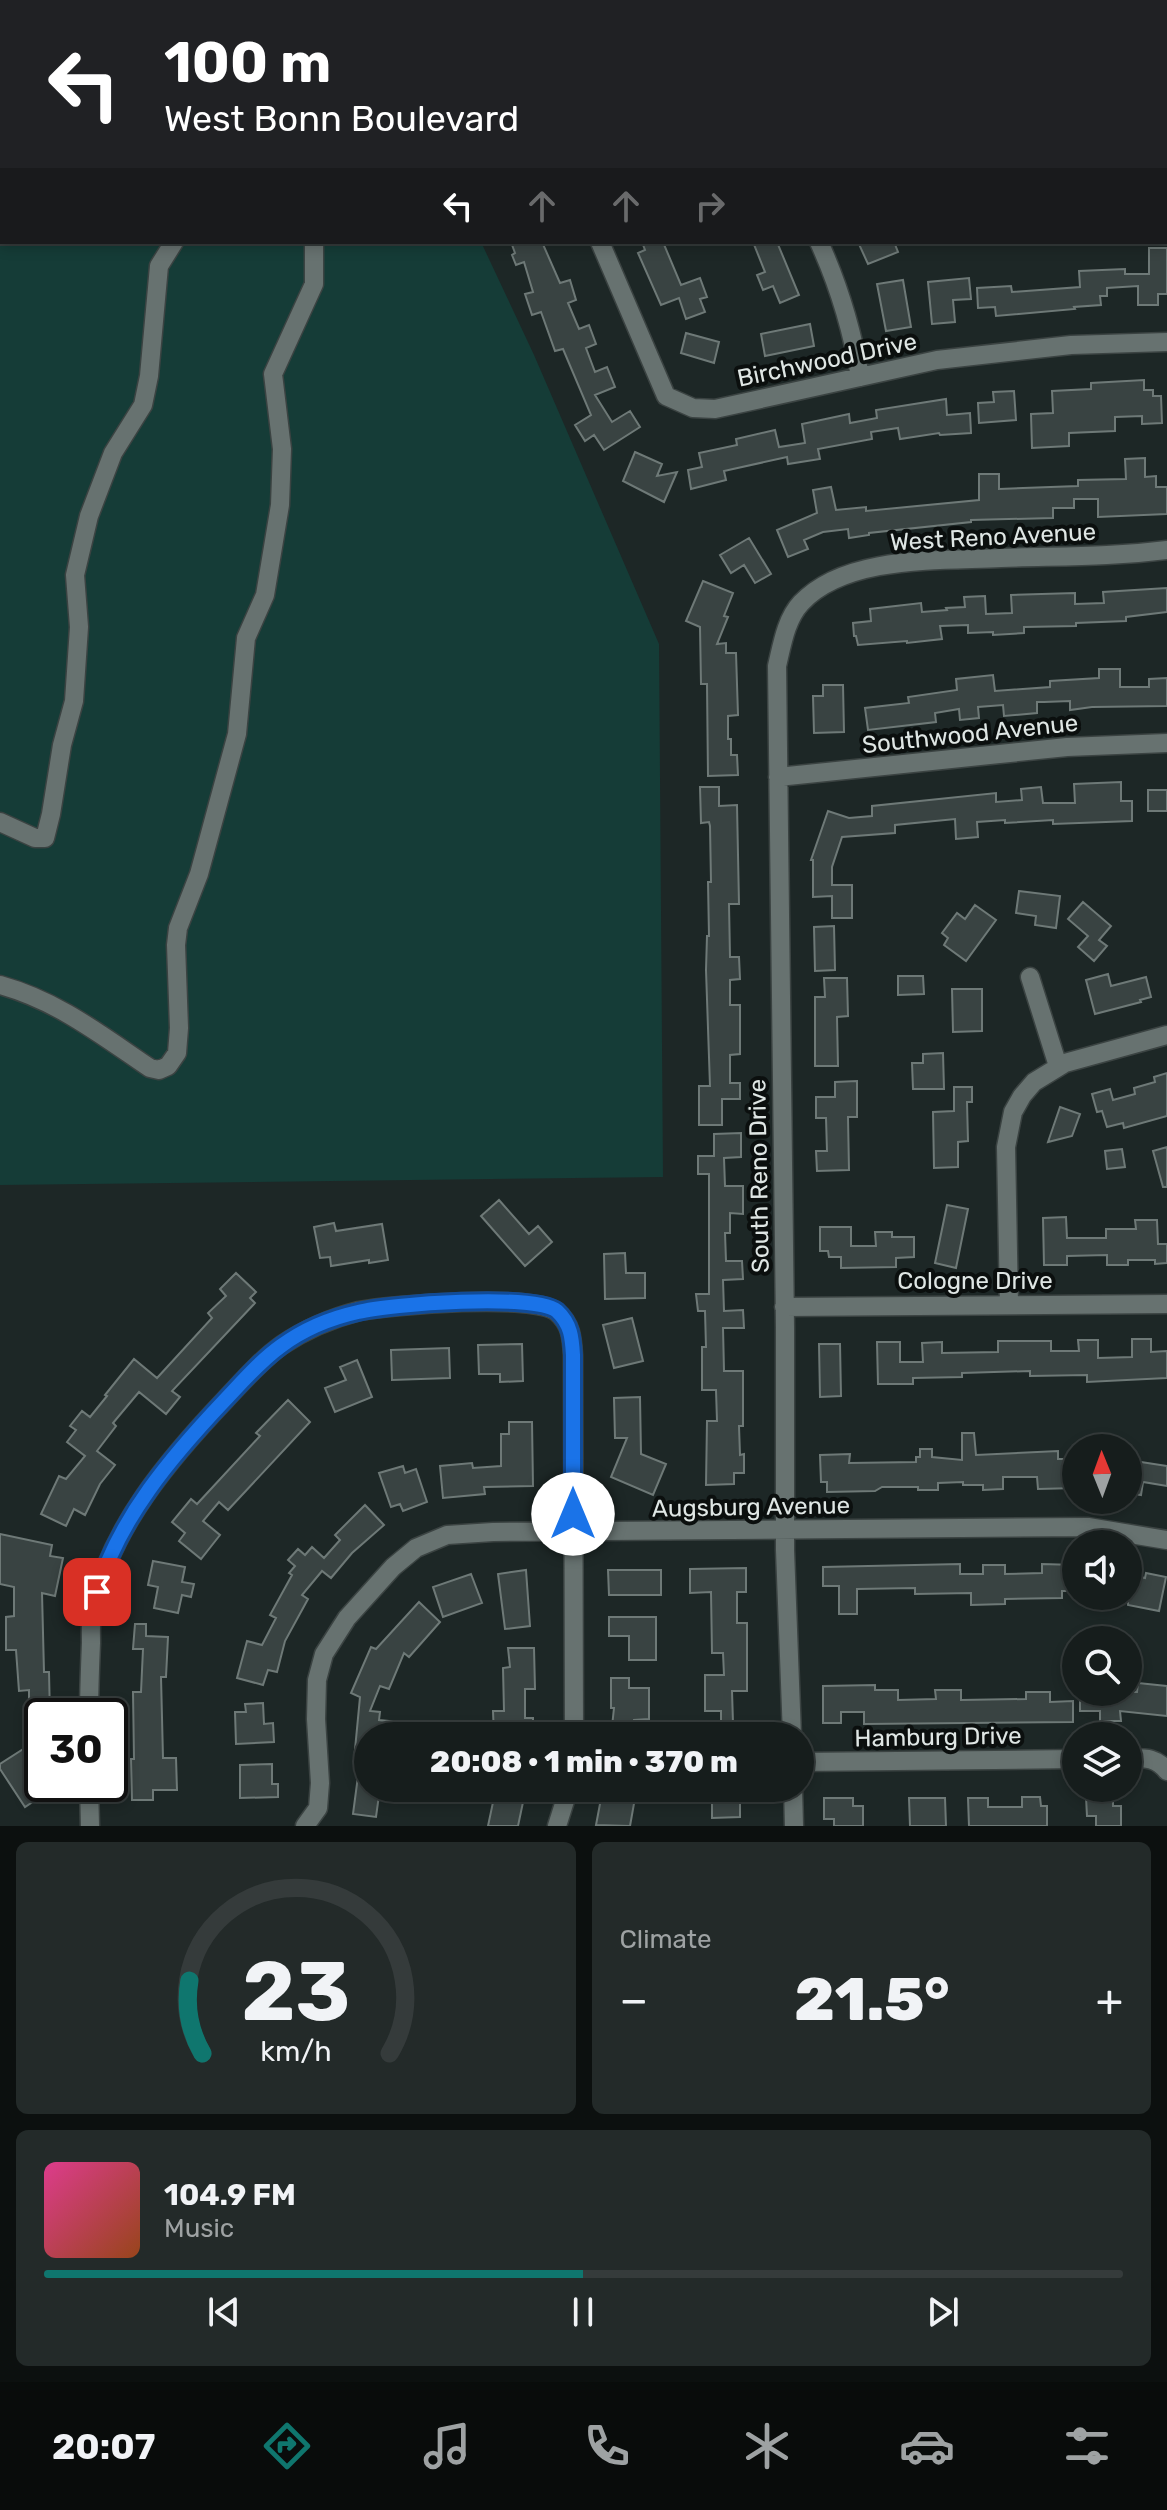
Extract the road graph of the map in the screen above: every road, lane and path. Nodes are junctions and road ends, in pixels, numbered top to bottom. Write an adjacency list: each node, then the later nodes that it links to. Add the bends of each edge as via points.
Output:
1 (173, 244): 11 (street, via 159,266 143,405 113,453 89,516 75,575 79,627 74,701 45,838)
2 (314, 244): 13 (street, via 314,284 273,374 282,449 280,505 265,595 246,638 237,734 199,874 178,928 177,1053 168,1066 150,1068 68,1012)
3 (601, 244): 6 (street, Birchwood Drive, via 666,396 679,404 715,409)
4 (820, 244): 6 (street, via 844,304)
5 (1167, 342): 6 (street, Birchwood Drive, via 1071,345 937,360)
6 (860, 377)
7 (1167, 550): 8 (street, West Reno Avenue, via 868,569 817,589)
8 (792, 618): 10 (street, South Reno Drive, via 777,666)
9 (1167, 743): 10 (street, Southwood Avenue, via 1067,747)
10 (778, 777): 18 (street, South Reno Drive)
11 (0, 822)
12 (1030, 977): 15 (street)
13 (0, 985)
14 (1167, 1035): 15 (street)
15 (1058, 1066): 17 (street, via 1022,1096 1008,1129)
16 (1167, 1304): 17 (street, Cologne Drive)
17 (1009, 1305): 18 (street, Cologne Drive)
18 (784, 1307): 19 (street, South Reno Drive)
19 (785, 1530): 20 (street, Augsburg Avenue); 21 (street, Augsburg Avenue, via 1088,1527); 24 (street, South Reno Drive)
20 (573, 1533): 22 (street, via 571,1330 555,1309 520,1301 461,1302 362,1311 324,1321 281,1346 248,1376 189,1438 132,1513 102,1574 92,1610); 23 (street); 33 (street, Augsburg Avenue, via 447,1535 416,1548 393,1567 347,1618 324,1654 317,1680 318,1808)
21 (1167, 1540)
22 (90, 1698)
23 (574, 1722)
24 (792, 1722)
25 (1142, 1757): 28 (street)
26 (1062, 1759): 27 (street, Hamburg Drive)
27 (814, 1762)
28 (1167, 1771)
29 (89, 1802): 32 (street)
30 (565, 1802): 34 (street)
31 (793, 1802): 35 (street)
32 (90, 1826)
33 (305, 1826)
34 (557, 1826)
35 (794, 1826)

